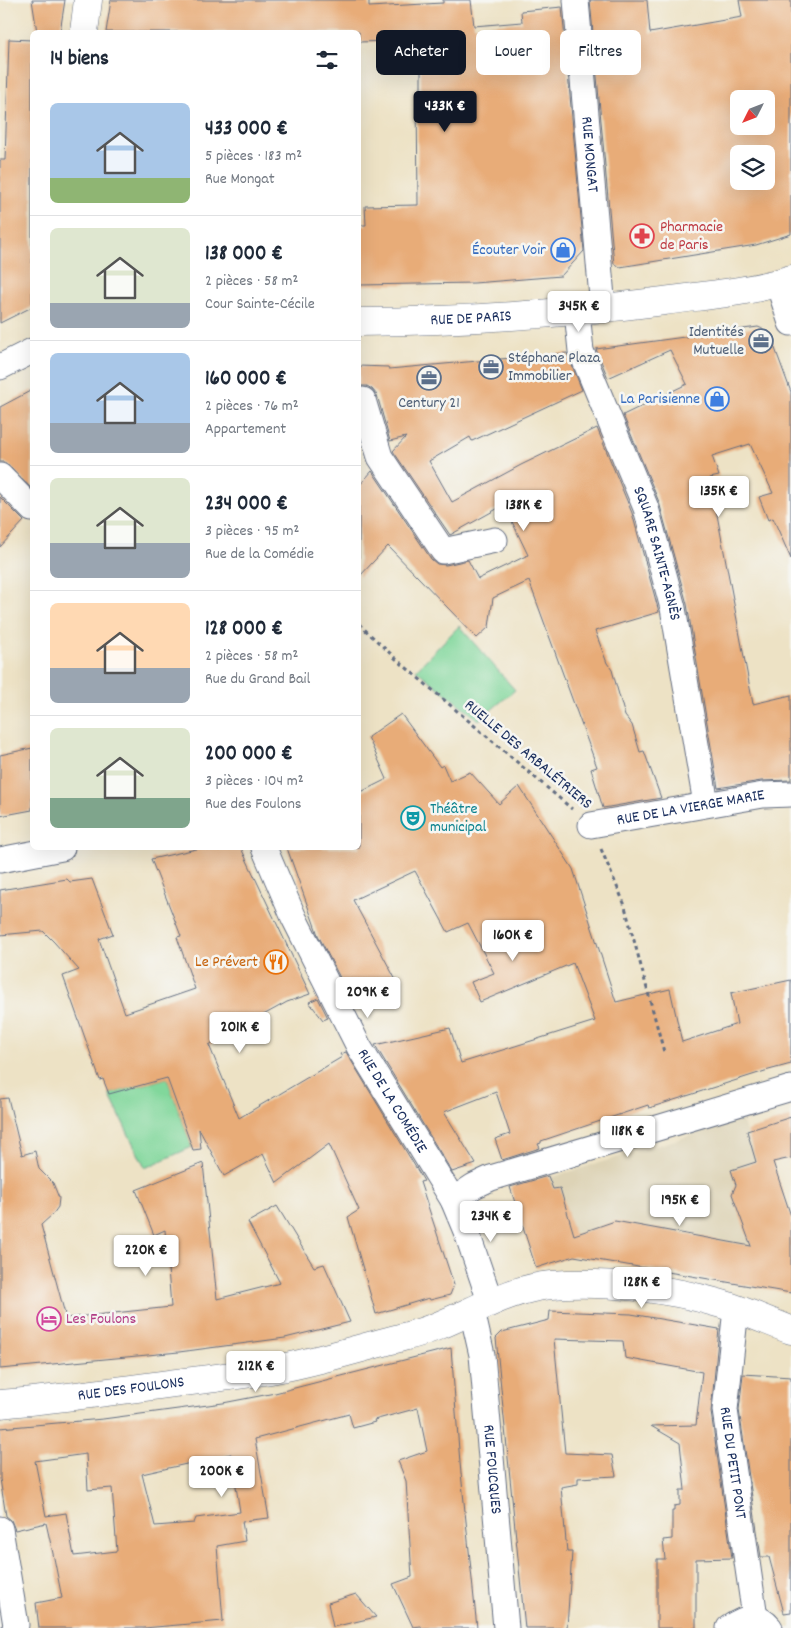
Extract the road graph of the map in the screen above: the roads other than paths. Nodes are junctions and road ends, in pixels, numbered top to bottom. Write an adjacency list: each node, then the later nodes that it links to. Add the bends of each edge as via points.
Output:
1 (88, 0): 3 (street)
2 (576, 0): 5 (street, RUE MONGAT)
3 (84, 30)
4 (784, 281): 5 (street, RUE DE PARIS, via 740,291); 7 (street)
5 (590, 310): 6 (street, RUE DE PARIS, via 449,320); 15 (street, SQUARE SAINTE-AGNÈS, via 582,352 646,508 673,608)
6 (361, 322)
7 (791, 323)
8 (30, 352): 9 (street)
9 (0, 366)
10 (363, 400): 13 (street, via 380,457 443,551)
11 (0, 476): 12 (street)
12 (30, 507)
13 (495, 540)
14 (791, 794): 15 (street, RUE DE LA VIERGE MARIE)
15 (706, 804): 16 (street, RUE DE LA VIERGE MARIE)
16 (591, 825)
17 (52, 850): 19 (street)
18 (265, 850): 21 (street, RUE DE LA COMÉDIE, via 290,910 359,1047)
19 (0, 860)
20 (791, 1088): 21 (street, via 491,1178)
21 (453, 1200): 22 (street, RUE DE LA COMÉDIE, via 468,1236)
22 (481, 1306): 23 (street, RUE DES FOULONS, via 533,1288 579,1284 656,1289); 25 (street, RUE DES FOULONS, via 420,1333 277,1369); 29 (street, RUE FOUCQUES, via 482,1354)
23 (736, 1309): 24 (street, RUE DES FOULONS); 27 (street, RUE DU PETIT PONT, via 726,1421)
24 (791, 1330)
25 (0, 1404)
26 (0, 1529): 28 (street)
27 (763, 1622): 30 (street, via 747,1618)
28 (15, 1628)
29 (506, 1628)
30 (728, 1628)

